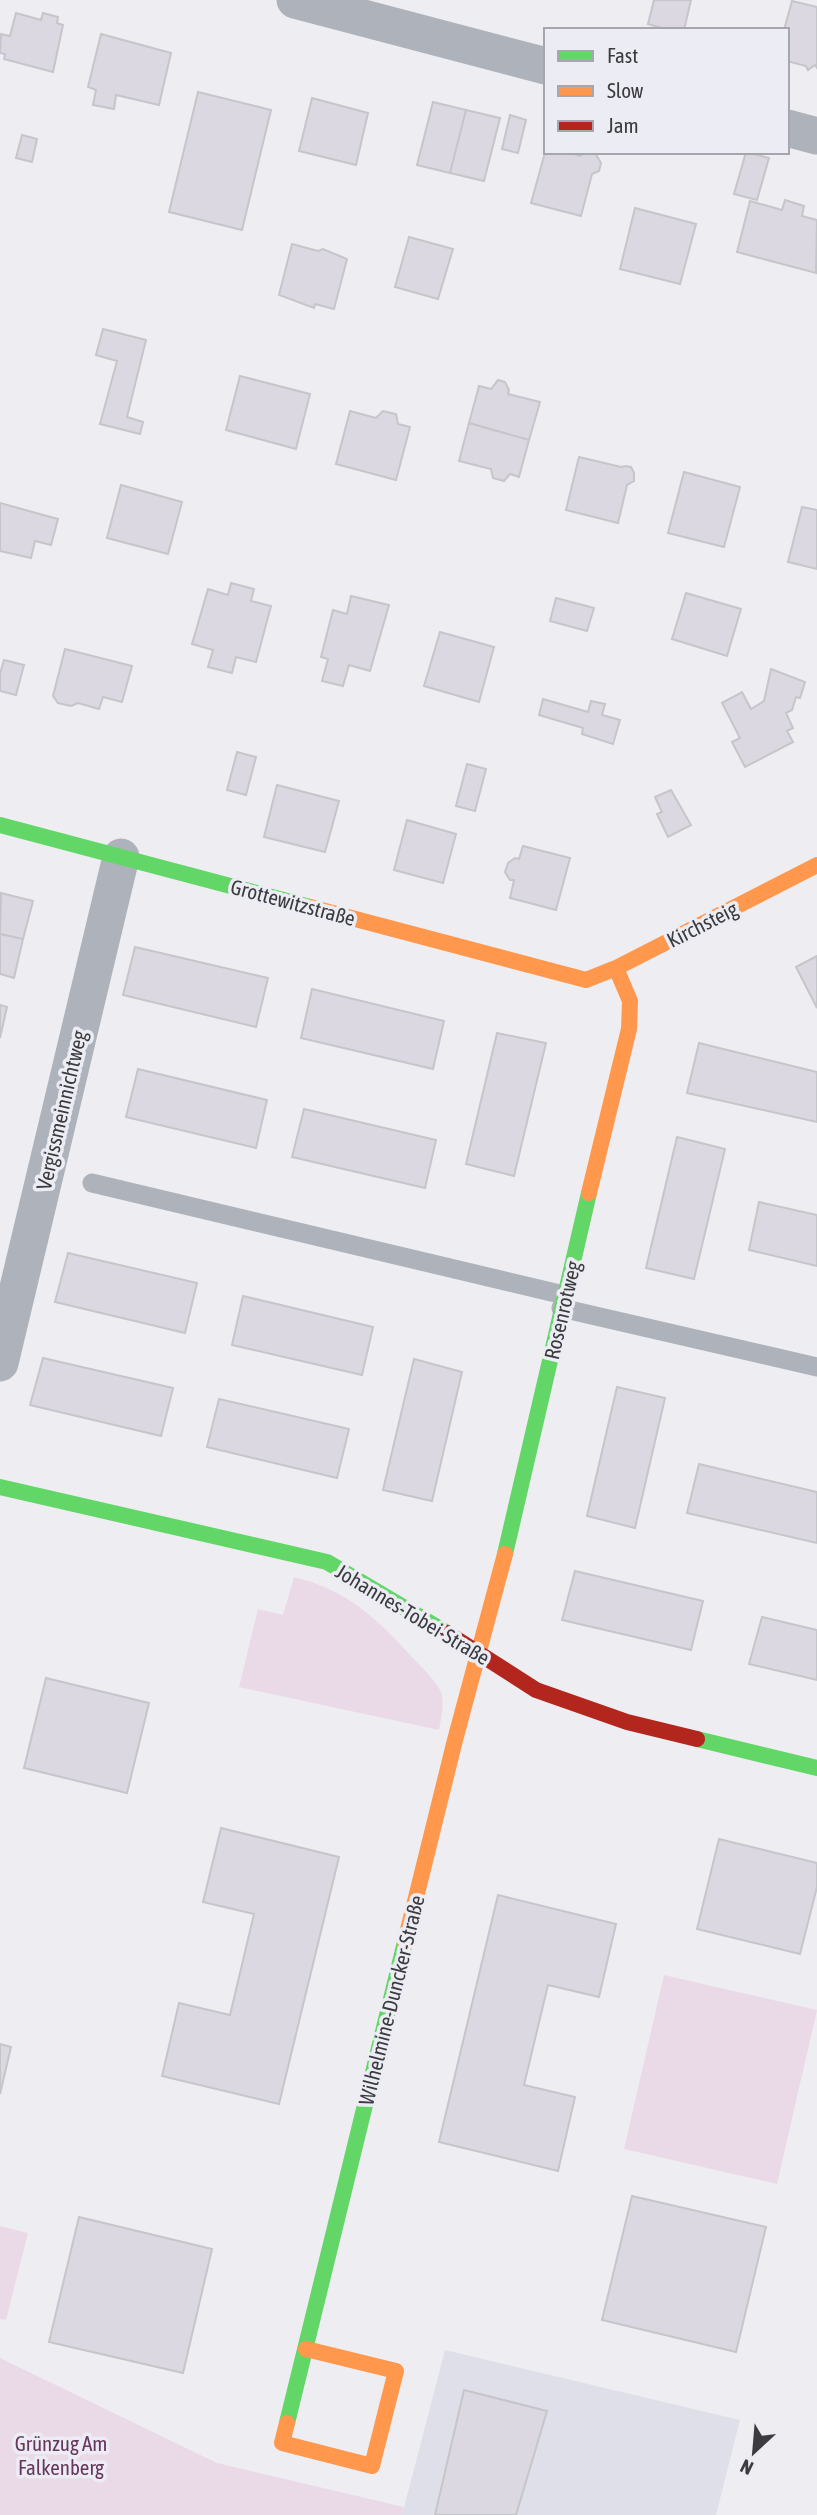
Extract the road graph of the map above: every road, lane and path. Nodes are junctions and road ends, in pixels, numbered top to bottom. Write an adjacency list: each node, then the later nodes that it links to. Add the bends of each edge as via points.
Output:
1 (295, 0): 2 (street)
2 (544, 65)
3 (789, 129): 4 (street)
4 (817, 136)
5 (0, 825): 6 (street, Grottewitzstraße)
6 (121, 857): 9 (street, Grottewitzstraße); 12 (street, Vergissmeinnichtweg)
7 (817, 864): 8 (street, Kirchsteig)
8 (616, 968): 9 (street, Kirchsteig); 11 (street, Rosenrotweg, via 630,1001 629,1029)
9 (586, 980)
10 (92, 1183): 11 (lane)
11 (563, 1301): 13 (lane); 15 (street, Rosenrotweg)
12 (0, 1363)
13 (817, 1367)
14 (0, 1487): 15 (street, Johannes-Tobei-Straße, via 327,1562)
15 (480, 1652): 16 (street, Johannes-Tobei-Straße, via 536,1690 627,1722); 17 (street, Wilhelmine-Duncker-Straße)
16 (817, 1768)
17 (306, 2348): 17 (street, Wilhelmine-Duncker-Straße, via 396,2371 372,2466 282,2443)

